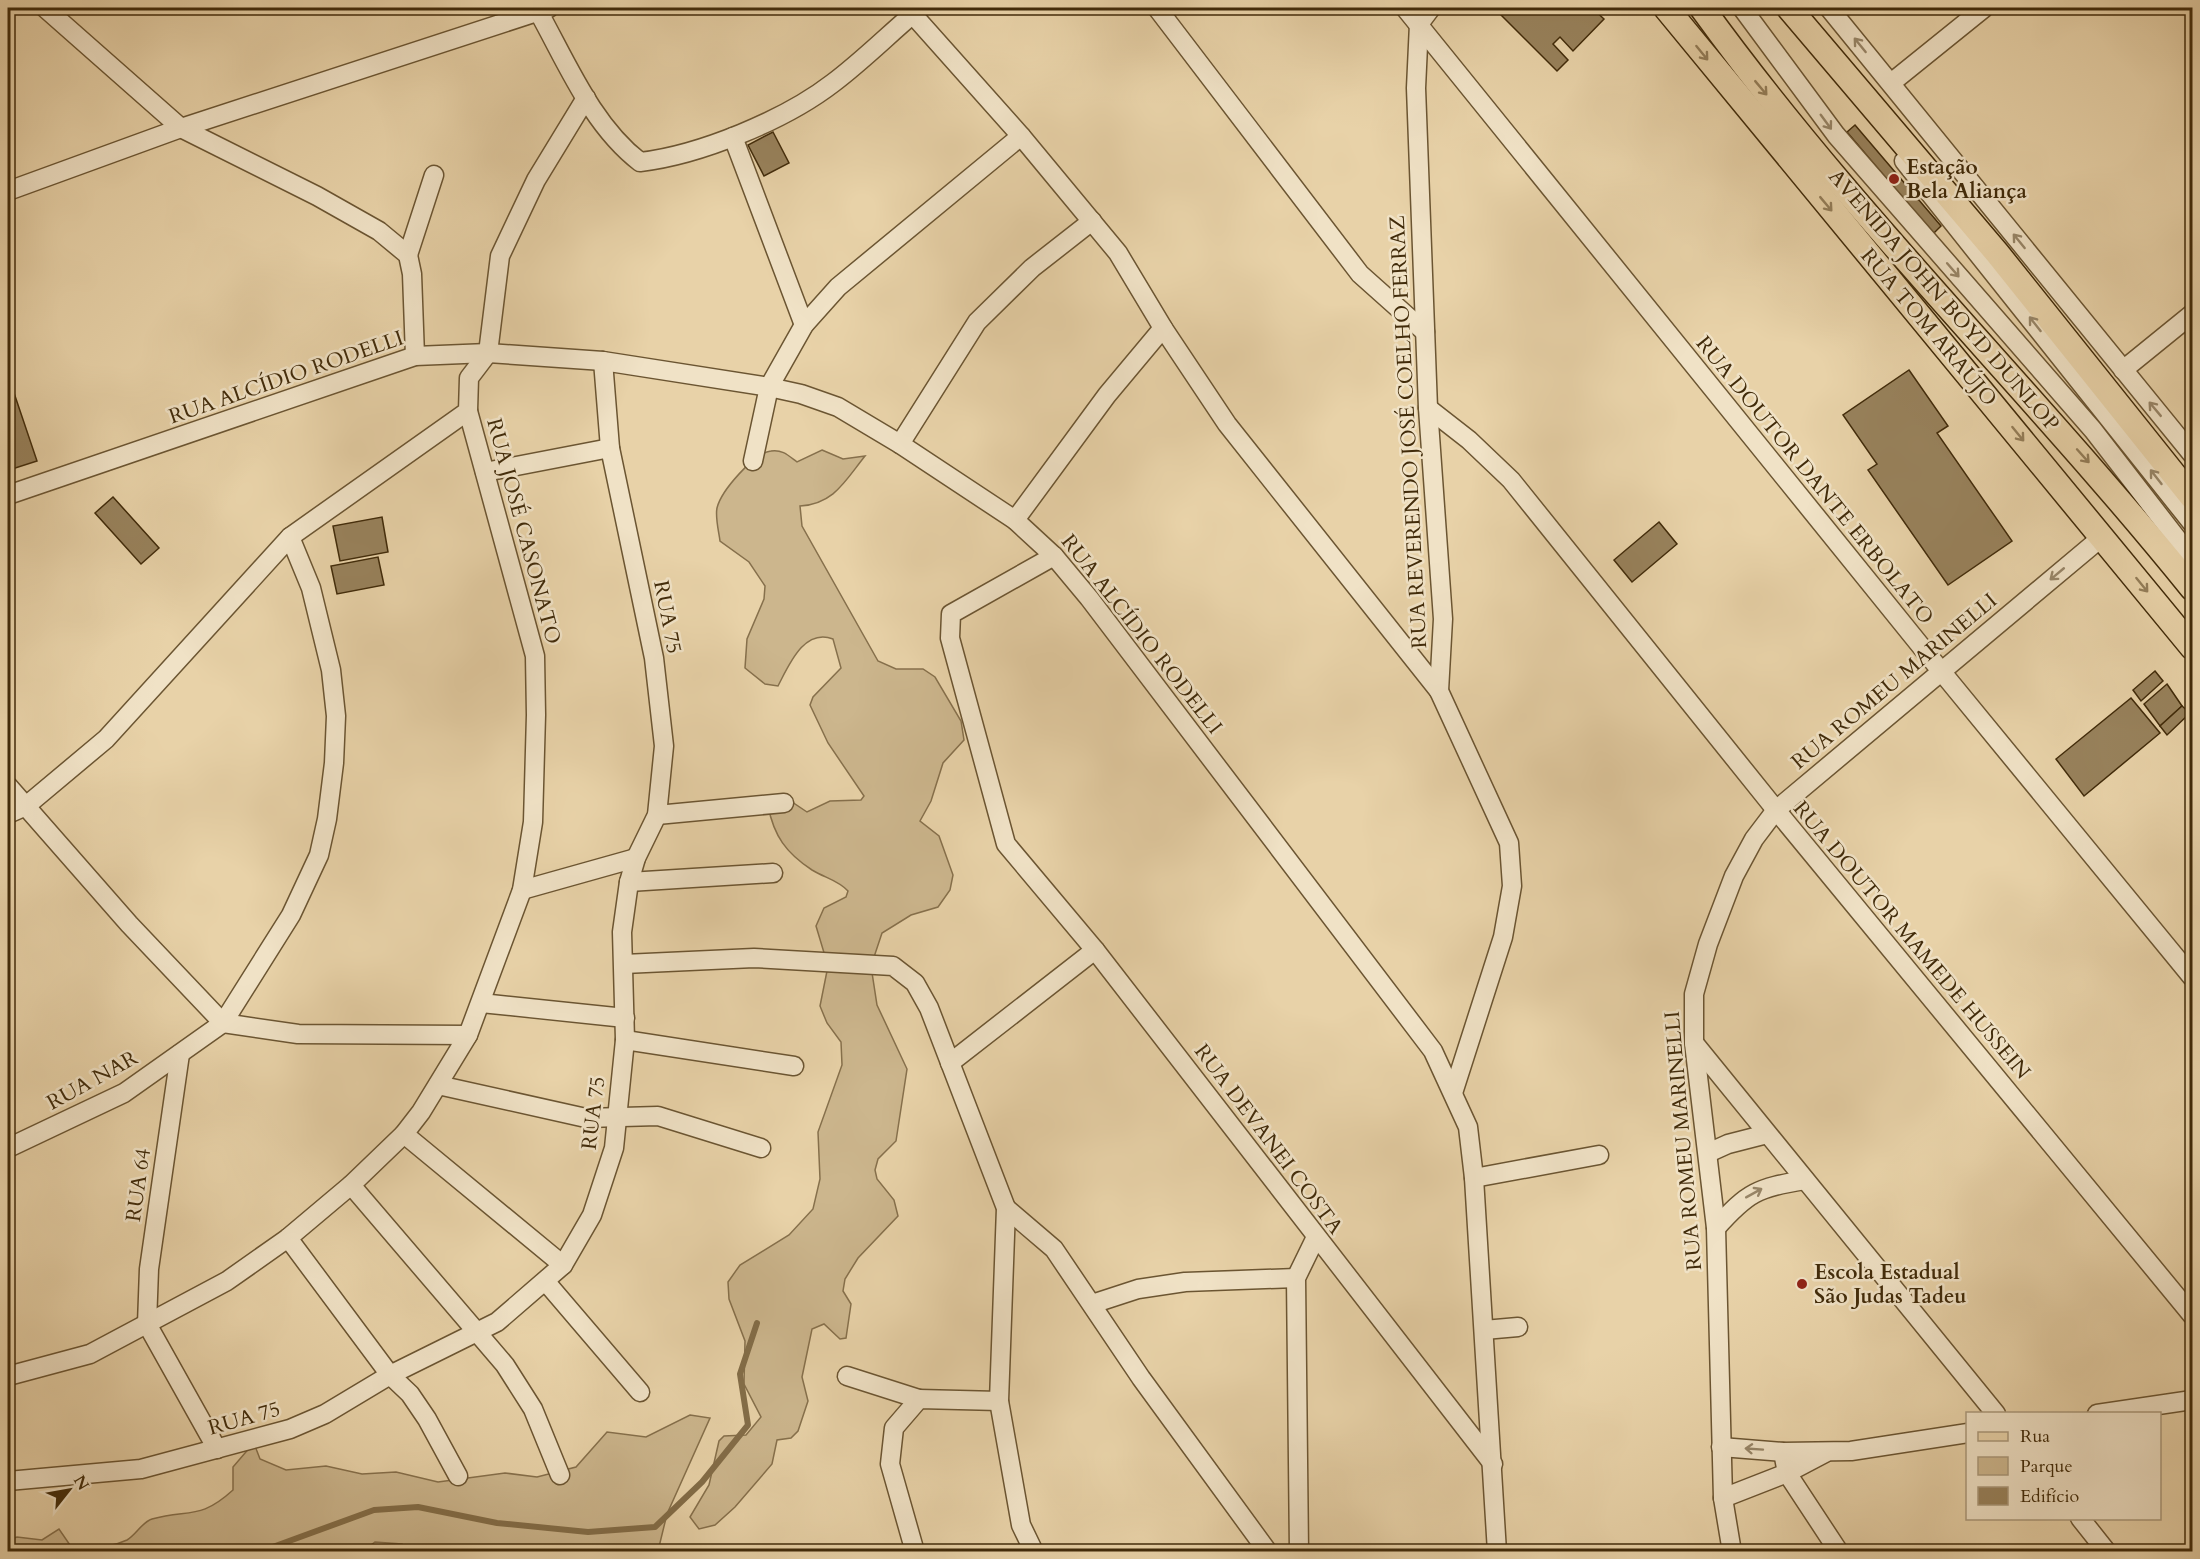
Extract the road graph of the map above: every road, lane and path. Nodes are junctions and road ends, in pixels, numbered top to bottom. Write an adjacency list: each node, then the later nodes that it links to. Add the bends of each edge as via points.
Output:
1 (45, 8): 17 (street)
2 (1157, 8): 27 (street, via 1360,274)
3 (1406, 8): 14 (street, RUA DOUTOR DANTE ERBOLATO)
4 (1431, 8): 14 (street)
5 (1665, 8): 45 (main road, RUA TOM ARAÚJO, one-way to 45)
6 (1702, 8): 48 (main road, AVENIDA JOHN BOYD DUNLOP, one-way to 48, via 1752,78 1814,152 2100,475)
7 (1742, 8): 47 (street, one-way to 47, via 1836,135 2093,430)
8 (1775, 8): 43 (street, one-way to 8, via 1950,217)
9 (1789, 8): 41 (main road, via 1997,253)
10 (1829, 8): 15 (street, one-way to 10)
11 (1984, 8): 15 (street)
12 (543, 9): 16 (street); 17 (street)
13 (910, 11): 18 (street); 19 (street, via 832,84)
14 (1419, 24): 27 (street, RUA REVERENDO JOSÉ COELHO FERRAZ, via 1416,88); 50 (street, RUA DOUTOR DANTE ERBOLATO)
15 (1891, 83): 31 (street, one-way to 15)
16 (586, 98): 19 (street, via 618,145 640,162 663,159); 28 (street, via 536,180 500,256)
17 (181, 128): 21 (street); 23 (street, via 379,231)
18 (1021, 136): 22 (street); 25 (street, via 838,287)
19 (733, 137): 25 (street)
20 (434, 176): 23 (street)
21 (8, 191)
22 (1092, 221): 26 (street, via 1118,253); 35 (street, via 1032,268 977,322)
23 (408, 255): 29 (street)
24 (2193, 314): 31 (street)
25 (804, 325): 32 (street)
26 (1163, 328): 42 (street, via 1107,395); 51 (street, via 1227,424)
27 (1425, 332): 33 (street, RUA REVERENDO JOSÉ COELHO FERRAZ)
28 (488, 353): 29 (street, RUA ALCÍDIO RODELLI); 30 (street, RUA ALCÍDIO RODELLI); 34 (street, RUA JOSÉ CASONATO, via 469,378)
29 (415, 356): 40 (street, RUA ALCÍDIO RODELLI)
30 (603, 361): 32 (street, RUA ALCÍDIO RODELLI); 36 (street, RUA 75)
31 (2123, 370): 37 (street, one-way to 31)
32 (769, 387): 35 (street, RUA ALCÍDIO RODELLI, via 838,407); 38 (street)
33 (1428, 408): 51 (street, RUA REVERENDO JOSÉ COELHO FERRAZ, via 1443,620); 55 (street, RUA DOUTOR MAMEDE HUSSEIN, via 1511,480)
34 (468, 411): 39 (street, RUA JOSÉ CASONATO); 44 (street)
35 (900, 444): 42 (street, RUA ALCÍDIO RODELLI)
36 (609, 448): 39 (street); 57 (street, RUA 75, via 654,658 664,746)
37 (2193, 454)
38 (753, 461)
39 (485, 472): 61 (street, RUA JOSÉ CASONATO, via 535,656 533,822)
40 (8, 495)
41 (2193, 497)
42 (1015, 520): 46 (street, RUA ALCÍDIO RODELLI)
43 (2193, 523)
44 (290, 537): 54 (street, via 106,739); 67 (street, via 311,588 331,670 336,716 327,819 319,855 291,915)
45 (2102, 537): 49 (main road, RUA TOM ARAÚJO, one-way to 49); 50 (street, RUA ROMEU MARINELLI, one-way to 50)
46 (1054, 556): 62 (street, RUA DEVANEI COSTA, via 951,614 950,638 1006,844); 75 (street, RUA ALCÍDIO RODELLI, via 1434,1051)
47 (2193, 558)
48 (2193, 588)
49 (2193, 647)
50 (1941, 671): 55 (street, RUA ROMEU MARINELLI); 64 (street, RUA DOUTOR DANTE ERBOLATO)
51 (1438, 691): 75 (street, RUA REVERENDO JOSÉ COELHO FERRAZ, via 1509,843 1512,886 1503,937)
52 (8, 786): 54 (street)
53 (784, 803): 57 (street)
54 (26, 807): 56 (street); 67 (street)
55 (1776, 810): 70 (street, RUA ROMEU MARINELLI, via 1734,876 1708,944 1694,994); 94 (street, RUA DOUTOR MAMEDE HUSSEIN)
56 (8, 814)
57 (657, 815): 58 (street, RUA 75)
58 (636, 858): 60 (street, RUA 75); 61 (street)
59 (773, 873): 60 (street)
60 (629, 882): 63 (street, RUA 75, via 622,932)
61 (522, 890): 65 (street, RUA JOSÉ CASONATO)
62 (1095, 950): 72 (street); 88 (street, RUA DEVANEI COSTA)
63 (624, 964): 66 (street, RUA 75); 72 (street, via 754,958 898,970 915,983 929,1008)
64 (2193, 977)
65 (481, 1004): 66 (street); 68 (street, RUA JOSÉ CASONATO)
66 (625, 1018): 69 (street, RUA 75)
67 (223, 1023): 68 (street, via 298,1034); 71 (street, RUA NAR)
68 (468, 1035): 74 (street, RUA JOSÉ CASONATO)
69 (625, 1040): 73 (street); 76 (street, RUA 75)
70 (1694, 1043): 78 (street); 81 (street, RUA ROMEU MARINELLI)
71 (180, 1054): 79 (street, RUA NAR, via 124,1093); 95 (street, RUA 64, via 148,1269)
72 (950, 1064): 86 (street)
73 (794, 1066)
74 (438, 1085): 76 (street, via 586,1118); 77 (street, RUA JOSÉ CASONATO)
75 (1454, 1093): 83 (street, via 1467,1127)
76 (615, 1118): 80 (street, via 658,1116); 90 (street, RUA 75, via 614,1148 592,1215)
77 (404, 1134): 85 (street, RUA JOSÉ CASONATO); 90 (street)
78 (1767, 1134): 81 (street); 84 (street)
79 (8, 1148)
80 (761, 1148)
81 (1708, 1153): 87 (street, RUA ROMEU MARINELLI)
82 (1599, 1155): 83 (street)
83 (1474, 1178): 97 (street)
84 (1804, 1180): 87 (street, one-way to 84, via 1741,1200 1766,1186); 106 (street)
85 (351, 1185): 89 (street, RUA JOSÉ CASONATO); 98 (street)
86 (1006, 1208): 93 (street, via 1054,1250); 105 (street)
87 (1716, 1228): 109 (street, RUA ROMEU MARINELLI)
88 (1316, 1237): 91 (street); 113 (street, RUA DEVANEI COSTA)
89 (288, 1238): 95 (street, RUA JOSÉ CASONATO, via 227,1281); 99 (street)
90 (563, 1265): 92 (street, RUA 75)
91 (1296, 1278): 93 (street, via 1185,1282 1138,1289); 123 (street)
92 (546, 1282): 98 (street, RUA 75, via 498,1322); 102 (street)
93 (1092, 1304): 122 (street, via 1140,1378)
94 (2193, 1315)
95 (147, 1324): 100 (street, RUA JOSÉ CASONATO, via 90,1354); 110 (street)
96 (1518, 1327): 97 (street)
97 (1484, 1330): 113 (street)
98 (478, 1333): 99 (street, RUA 75); 115 (street, via 505,1365 533,1409)
99 (390, 1375): 110 (street, RUA 75, via 325,1414 290,1429); 116 (street, via 410,1394 427,1419)
100 (8, 1376)
101 (847, 1376): 103 (street)
102 (640, 1392)
103 (919, 1399): 105 (street); 120 (street, via 894,1428 890,1454)
104 (2193, 1400): 107 (street)
105 (999, 1401): 121 (street, via 1020,1525)
106 (1995, 1412)
107 (2104, 1412)
108 (1966, 1433): 111 (street, via 1851,1452)
109 (1721, 1447): 112 (street, one-way to 109); 118 (street, RUA ROMEU MARINELLI)
110 (217, 1449): 117 (street, RUA 75, via 141,1468)
111 (1829, 1451): 112 (street); 114 (street)
112 (1783, 1452): 114 (street)
113 (1493, 1464): 124 (street)
114 (1787, 1473): 118 (street); 126 (street)
115 (560, 1475)
116 (458, 1476)
117 (8, 1481)
118 (1723, 1498): 125 (street, RUA ROMEU MARINELLI)
119 (2082, 1520): 127 (street)
120 (915, 1551)
121 (1034, 1551)
122 (1268, 1551)
123 (1299, 1551)
124 (1497, 1551)
125 (1732, 1551)
126 (1839, 1551)
127 (2107, 1551)

